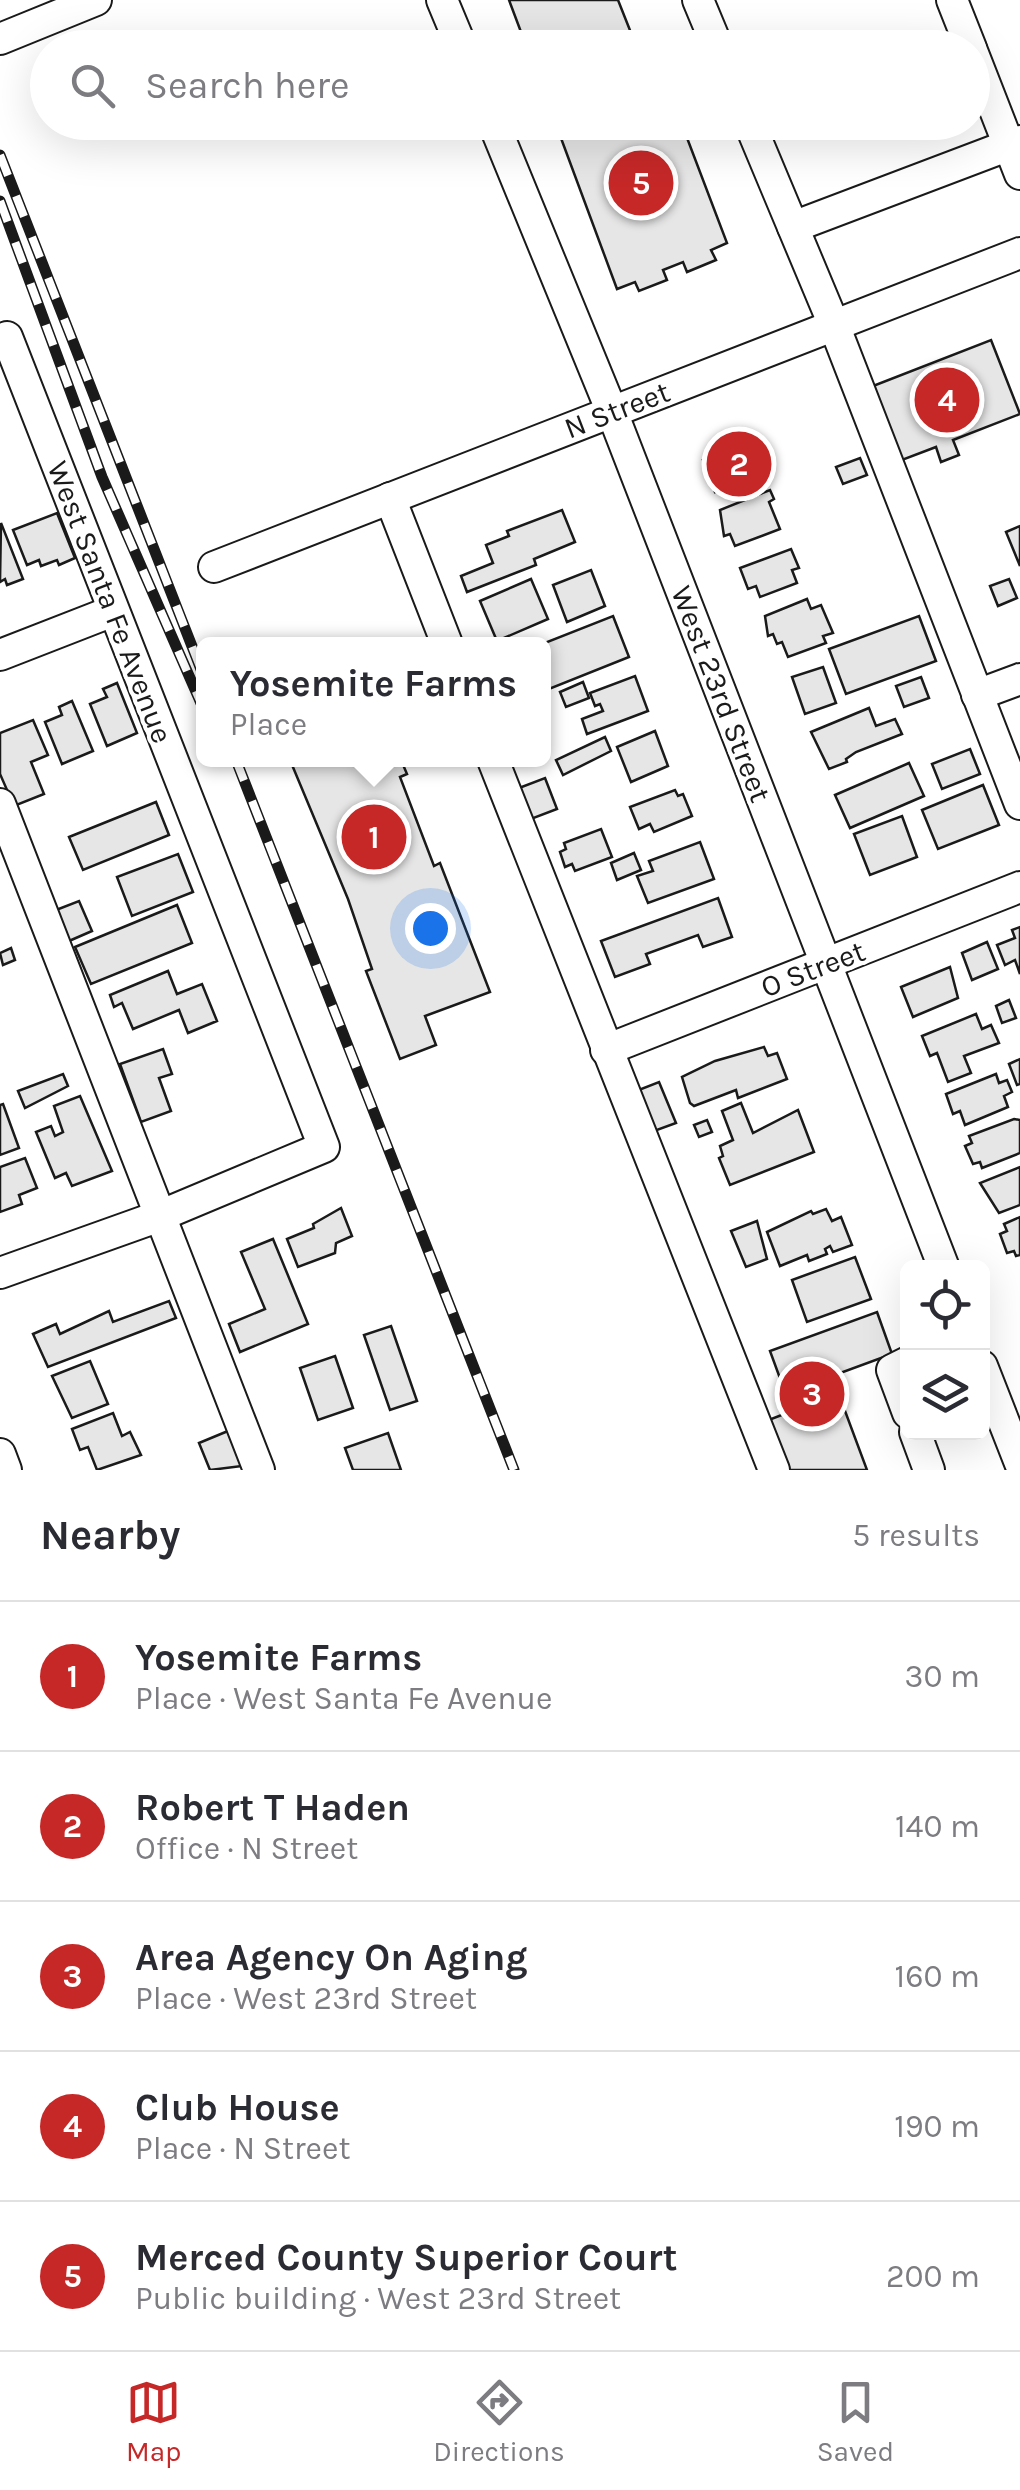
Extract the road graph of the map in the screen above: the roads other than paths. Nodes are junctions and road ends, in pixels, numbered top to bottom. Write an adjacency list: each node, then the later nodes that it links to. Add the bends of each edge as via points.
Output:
1 (96, 0): 8 (street)
2 (442, 0): 5 (street)
3 (698, 0): 6 (street)
4 (952, 0): 7 (street)
5 (454, 30)
6 (710, 30)
7 (964, 30)
8 (0, 39)
9 (990, 91): 12 (street)
10 (499, 140): 17 (street, West 23rd Street)
11 (757, 140): 13 (street)
12 (1017, 153): 13 (street)
13 (793, 227): 15 (street)
14 (1020, 253): 15 (street, N Street)
15 (834, 326): 17 (street, N Street); 24 (street)
16 (7, 336): 20 (street, West Santa Fe Avenue)
17 (612, 412): 18 (street, N Street); 29 (street, West 23rd Street)
18 (390, 498): 19 (street, N Street); 21 (street)
19 (214, 567)
20 (113, 611): 22 (street); 31 (street, West Santa Fe Avenue, via 324,1147)
21 (445, 637)
22 (0, 655)
23 (1020, 679): 24 (street)
24 (977, 695): 27 (street)
25 (495, 767): 30 (street)
26 (0, 804): 31 (street)
27 (1020, 804)
28 (1020, 887): 29 (street, O Street)
29 (826, 963): 30 (street, O Street); 32 (street, West 23rd Street)
30 (606, 1050): 42 (street)
31 (157, 1217): 33 (street); 41 (street)
32 (941, 1260)
33 (0, 1273)
34 (900, 1366): 36 (street, via 892,1370)
35 (990, 1387): 39 (street)
36 (900, 1392)
37 (918, 1440): 43 (street)
38 (0, 1454): 40 (street)
39 (1020, 1464)
40 (6, 1470)
41 (259, 1470)
42 (774, 1470)
43 (929, 1470)

